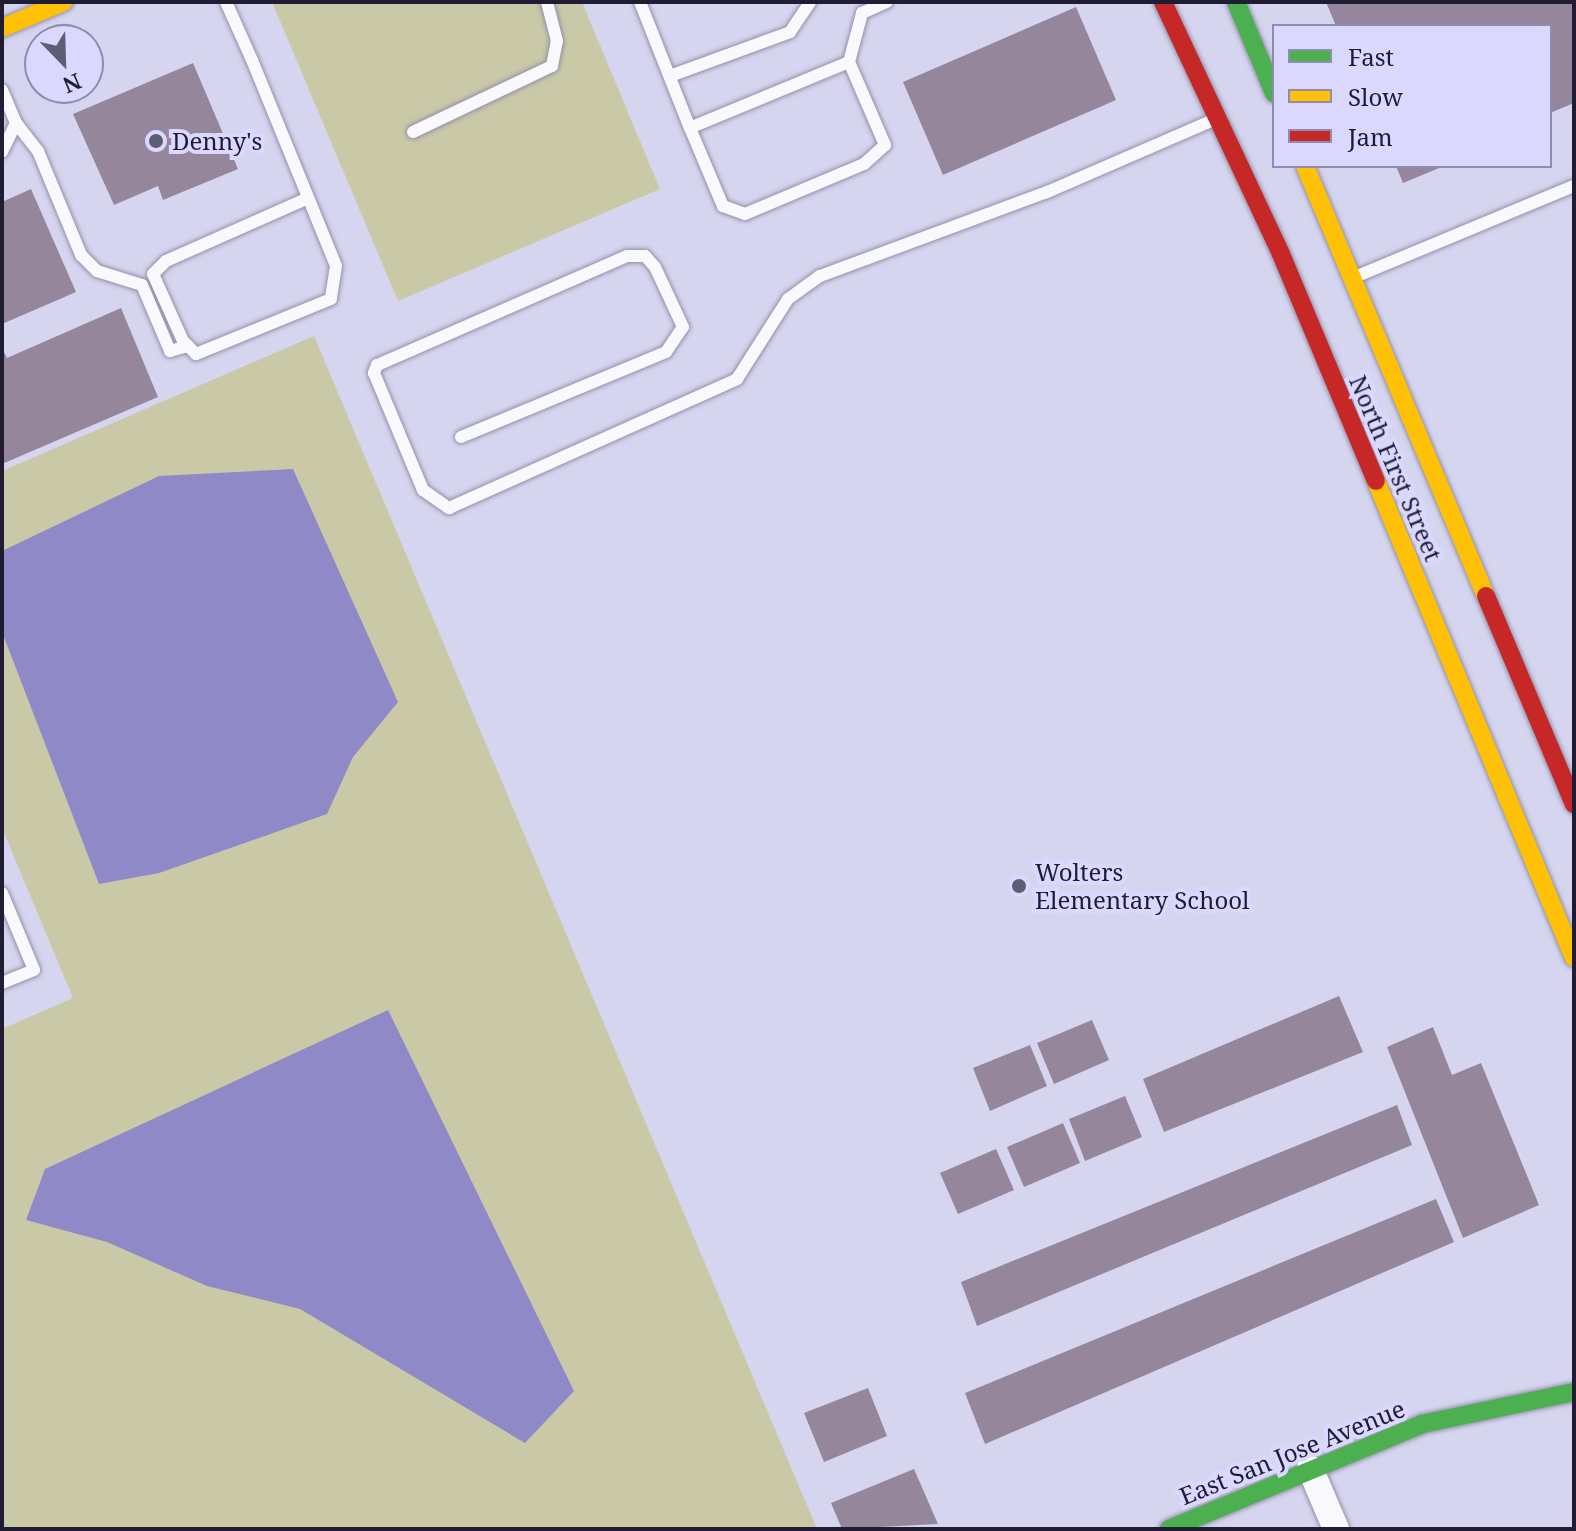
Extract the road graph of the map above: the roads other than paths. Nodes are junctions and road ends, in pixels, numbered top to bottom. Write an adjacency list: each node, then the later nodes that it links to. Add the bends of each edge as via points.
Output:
1 (64, 2): 9 (main road)
2 (226, 2): 21 (lane)
3 (547, 2): 17 (lane, via 557,41 552,66)
4 (640, 2): 11 (lane)
5 (810, 2): 11 (lane, via 790,32)
6 (887, 2): 10 (lane, via 862,13)
7 (1163, 2): 14 (main road, North First Street)
8 (1236, 2): 12 (main road)
9 (2, 28)
10 (849, 62): 16 (lane); 16 (lane, via 885,145 864,164 745,214 723,206)
11 (670, 76): 16 (lane)
12 (1272, 88)
13 (2, 90): 15 (lane)
14 (1216, 118): 24 (lane, via 1047,192 820,276 788,299 737,379 449,508 423,490 374,373 377,365 627,256 645,256 683,327 666,352); 27 (main road, North First Street, via 1281,254)
15 (16, 123): 18 (lane); 23 (lane, via 38,151 81,255 97,271 142,285 170,351)
16 (690, 128)
17 (413, 132)
18 (2, 152)
19 (1306, 168): 22 (main road, North First Street)
20 (1574, 186): 22 (lane)
21 (308, 198): 23 (lane, via 166,261 153,274); 23 (lane, via 336,266 331,299 196,354)
22 (1352, 278): 25 (main road, North First Street)
23 (188, 346)
24 (461, 437)
25 (1574, 804)
26 (2, 893): 28 (lane, via 34,970)
27 (1574, 958)
28 (2, 983)
29 (1574, 1392): 30 (main road, East San Jose Avenue, via 1422,1424)
30 (1310, 1468): 31 (main road, East San Jose Avenue); 32 (street)
31 (1169, 1529)
32 (1336, 1529)

